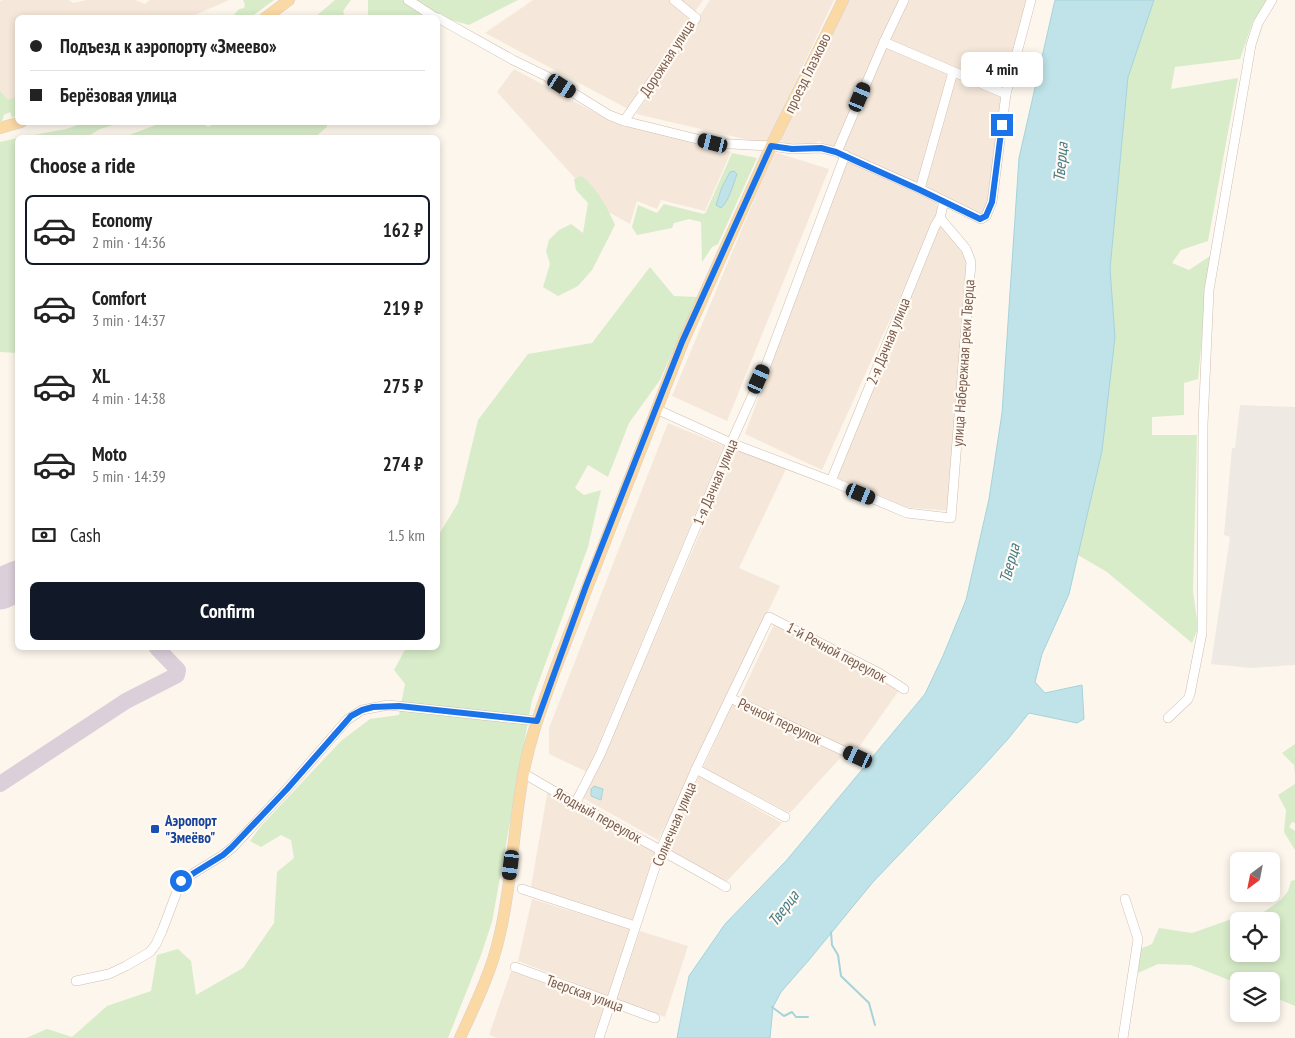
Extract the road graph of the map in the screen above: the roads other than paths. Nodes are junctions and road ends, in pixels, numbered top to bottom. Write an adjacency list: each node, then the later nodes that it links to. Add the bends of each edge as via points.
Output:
1 (290, 0): 8 (main road)
2 (408, 0): 9 (street)
3 (674, 0): 14 (street, Дорожная улица, via 696,18)
4 (843, 0): 17 (main road, проезд Глазково)
5 (904, 0): 11 (street, 1-я Дачная улица)
6 (1031, 0): 13 (street)
7 (1272, 0): 28 (street, via 1258,23 1251,45 1210,281 1203,424 1202,633 1190,694)
8 (269, 15)
9 (432, 15)
10 (440, 20): 14 (street)
11 (884, 42): 12 (street); 18 (street, 1-я Дачная улица)
12 (953, 72): 13 (street); 19 (street)
13 (1006, 94): 20 (street, via 992,202 986,216 980,219)
14 (624, 121): 17 (street, via 713,143)
15 (15, 124): 16 (main road)
16 (0, 128)
17 (771, 146): 18 (street, via 821,148); 22 (main road, проезд Глазково, via 682,342)
18 (841, 154): 19 (street); 23 (street, 1-я Дачная улица, via 766,363)
19 (920, 190): 20 (street)
20 (944, 201): 21 (street, 2-я Дачная улица)
21 (940, 218): 24 (street, 2-я Дачная улица); 24 (street, улица Набережная реки Тверца, via 966,250 971,262 951,518 907,513)
22 (656, 409): 23 (street); 29 (main road, проезд Глазково)
23 (731, 443): 24 (street); 33 (street, 1-я Дачная улица, via 600,755)
24 (831, 481)
25 (769, 617): 26 (street, 1-й Речной переулок); 27 (street, Солнечная улица)
26 (904, 689)
27 (730, 698): 30 (street, Речной переулок); 31 (street, Солнечная улица)
28 (1168, 718)
29 (537, 721): 32 (main road, проезд Глазково); 41 (street, via 399,706 380,706 356,713 232,847 181,881 162,931 150,952 109,974)
30 (858, 757)
31 (696, 770): 34 (street); 35 (street, Солнечная улица)
32 (523, 773): 33 (street, Ягодный переулок); 44 (main road, проезд Глазково, via 499,939 486,981)
33 (575, 804): 35 (street, Ягодный переулок)
34 (785, 817)
35 (661, 849): 36 (street, Ягодный переулок); 39 (street, Солнечная улица)
36 (726, 887)
37 (522, 889): 39 (street)
38 (1125, 899): 46 (street, via 1138,940)
39 (635, 926): 42 (street, Солнечная улица)
40 (514, 968): 42 (street, Тверская улица)
41 (76, 981)
42 (611, 1002): 43 (street, Тверская улица); 45 (street, Солнечная улица)
43 (655, 1018)
44 (460, 1038)
45 (599, 1038)
46 (1123, 1038)

